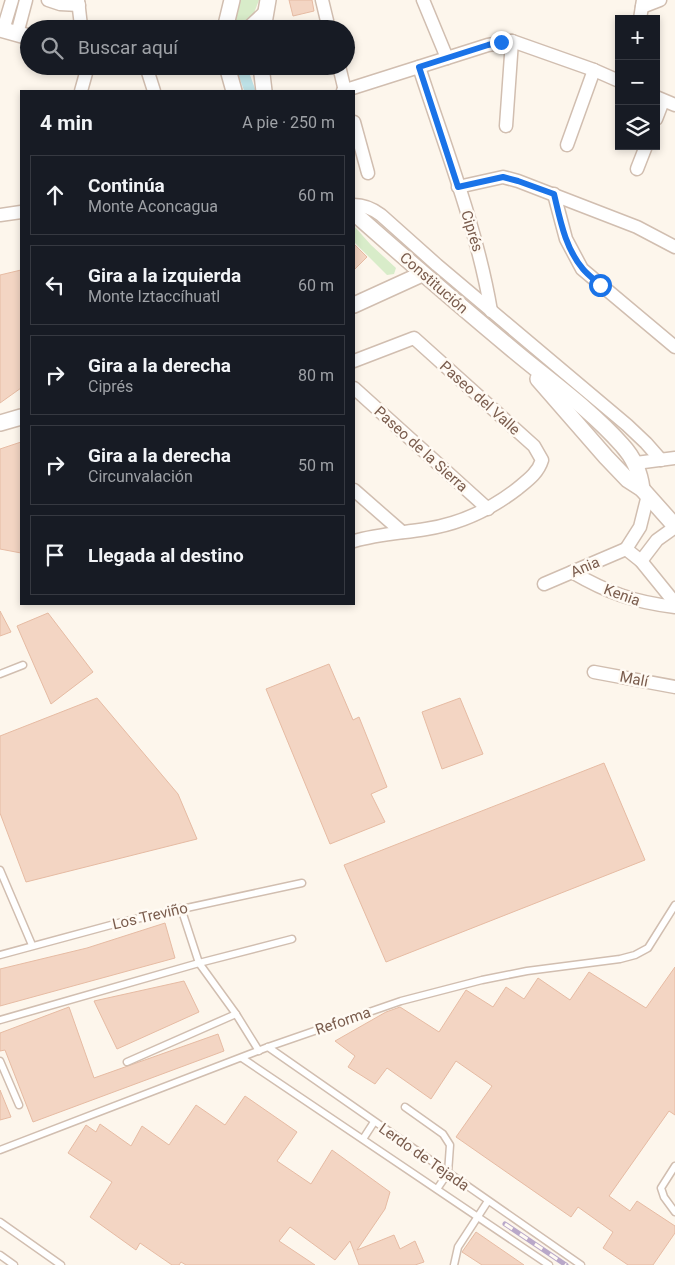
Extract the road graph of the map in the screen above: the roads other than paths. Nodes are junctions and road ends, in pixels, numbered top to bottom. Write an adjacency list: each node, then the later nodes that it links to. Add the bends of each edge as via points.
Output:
1 (12, 0): 13 (street)
2 (26, 0): 13 (street)
3 (48, 0): 8 (street, via 60,4)
4 (232, 0): 11 (street)
5 (322, 0): 12 (street)
6 (424, 0): 15 (street)
7 (660, 0): 9 (street)
8 (79, 3): 10 (street)
9 (642, 9)
10 (80, 20)
11 (227, 20)
12 (327, 20)
13 (12, 32)
14 (512, 41): 15 (street); 17 (street); 31 (street)
15 (447, 58): 16 (street)
16 (419, 67): 29 (street); 36 (street, Ciprés)
17 (594, 70): 23 (street); 32 (street)
18 (86, 75): 24 (street)
19 (149, 75): 25 (street)
20 (230, 75): 26 (street)
21 (262, 75): 27 (street)
22 (341, 75): 28 (street)
23 (615, 78)
24 (82, 90)
25 (154, 90)
26 (234, 90)
27 (264, 90)
28 (344, 90)
29 (347, 90)
30 (355, 126): 35 (street)
31 (506, 126)
32 (567, 144)
33 (644, 150): 34 (street)
34 (637, 169)
35 (368, 173)
36 (458, 187): 37 (street, via 503,177); 46 (street, Ciprés, via 485,277)
37 (554, 194): 42 (street, via 637,227); 47 (street, via 566,239 582,269)
38 (355, 205): 43 (street, via 377,212)
39 (20, 212): 41 (street)
40 (355, 214): 44 (street, Constitución)
41 (0, 215)
42 (675, 247)
43 (437, 265): 44 (street); 46 (street)
44 (422, 274): 45 (street); 48 (street, Constitución)
45 (355, 305)
46 (491, 311): 54 (street, via 626,424)
47 (675, 347)
48 (515, 352): 55 (street, Constitución, via 573,398); 57 (street, Constitución, via 606,458)
49 (355, 361): 58 (street, Paseo del Valle, via 414,338 534,446 542,460 540,466 531,477)
50 (355, 389): 58 (street, Paseo de la Sierra)
51 (20, 417): 52 (street)
52 (0, 423)
53 (675, 458): 54 (street)
54 (661, 460): 55 (street)
55 (636, 463): 57 (street, Constitución)
56 (355, 491): 61 (street)
57 (645, 492): 59 (street); 60 (street, Constitución)
58 (488, 509): 61 (street, via 428,529)
59 (640, 526): 62 (street); 64 (street)
60 (675, 526): 62 (street)
61 (402, 532): 63 (street)
62 (657, 540): 65 (street)
63 (355, 541)
64 (626, 549): 65 (street); 66 (street, Ania)
65 (641, 561): 68 (street)
66 (572, 572): 67 (street, Ania); 69 (street, Kenia, via 628,599)
67 (544, 584)
68 (675, 603)
69 (675, 607)
70 (23, 665): 72 (lane)
71 (594, 672): 73 (street, Malí)
72 (0, 674)
73 (675, 687)
74 (0, 870): 79 (lane)
75 (302, 884): 77 (lane, Los Treviño)
76 (675, 905): 84 (lane, Reforma, via 648,948 635,955 526,971 436,991)
77 (181, 908): 79 (lane, Los Treviño); 81 (lane)
78 (292, 939): 81 (lane)
79 (32, 945): 80 (lane, Los Treviño)
80 (0, 955)
81 (199, 963): 82 (lane); 83 (lane)
82 (236, 1014): 85 (lane); 88 (lane)
83 (0, 1020)
84 (268, 1048): 85 (lane, Reforma); 91 (lane, Lerdo de Tejada)
85 (258, 1052): 86 (lane, Reforma)
86 (242, 1058): 92 (lane, Lerdo de Tejada); 93 (lane, Reforma)
87 (0, 1061): 89 (lane)
88 (127, 1062)
89 (19, 1105)
90 (405, 1107): 95 (lane, via 447,1138 450,1144)
91 (374, 1122): 92 (lane); 95 (lane, Lerdo de Tejada)
92 (363, 1139): 96 (lane, Lerdo de Tejada)
93 (0, 1150)
94 (675, 1166): 98 (lane, via 661,1188)
95 (448, 1173): 96 (lane); 97 (lane, Lerdo de Tejada)
96 (437, 1189): 99 (lane, Lerdo de Tejada)
97 (488, 1201): 99 (lane); 106 (lane, Lerdo de Tejada)
98 (675, 1212)
99 (478, 1216): 104 (lane, via 458,1247); 105 (lane, Lerdo de Tejada)
100 (0, 1222): 103 (lane)
101 (0, 1255): 102 (lane)
102 (14, 1265)
103 (61, 1265)
104 (454, 1265)
105 (549, 1265)
106 (581, 1265)

